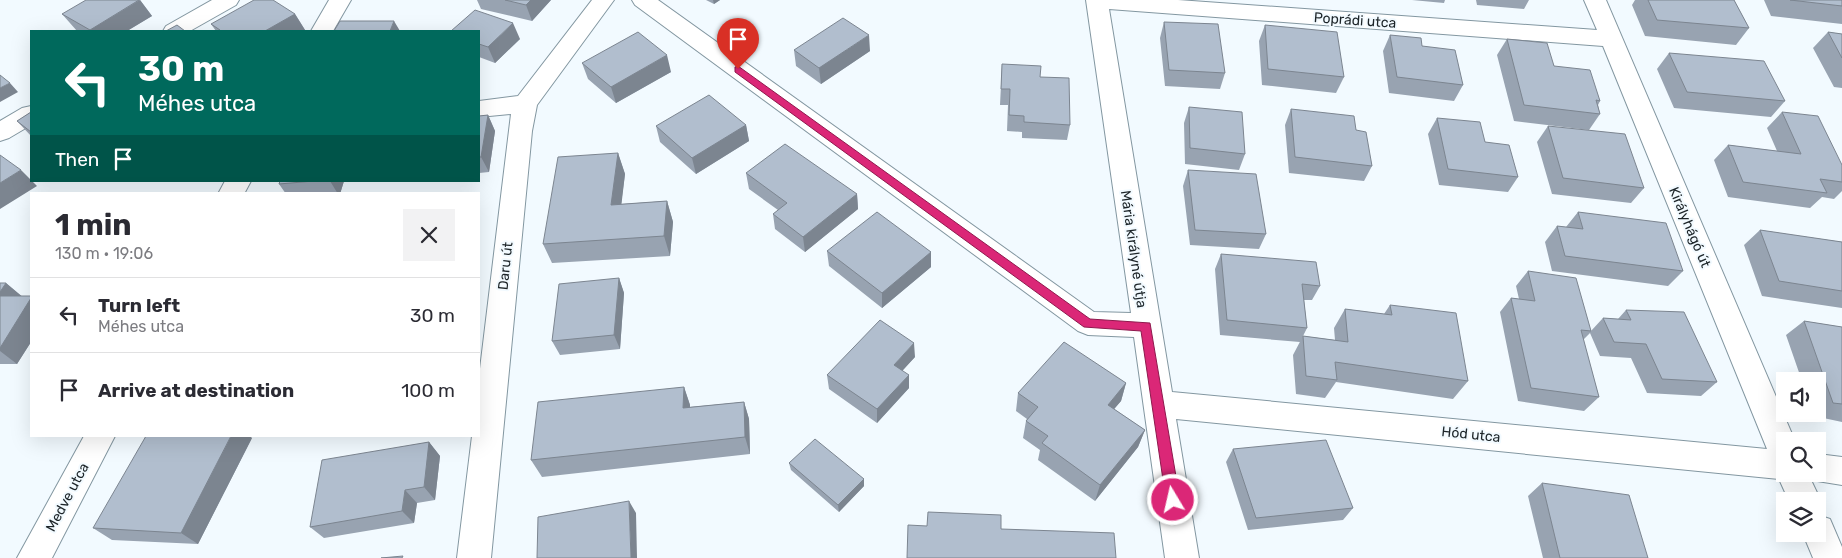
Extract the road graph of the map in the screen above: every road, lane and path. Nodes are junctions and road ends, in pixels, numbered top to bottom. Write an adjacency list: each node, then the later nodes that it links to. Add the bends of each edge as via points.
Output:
1 (228, 0): 7 (street)
2 (340, 0): 8 (street)
3 (603, 0): 10 (street, Daru út)
4 (643, 0): 14 (street, via 1088,323)
5 (1595, 0): 9 (street, Királyhágó út)
6 (1097, 1): 9 (street, Poprádi utca); 14 (street, Mária királyné útja)
7 (176, 30)
8 (323, 30)
9 (1612, 40): 16 (street, Királyhágó út)
10 (525, 104): 11 (street); 23 (street, Daru út)
11 (480, 109)
12 (30, 115): 13 (street)
13 (0, 132)
14 (1146, 326): 15 (street, Mária királyné útja)
15 (1158, 404): 18 (street, Hód utca); 24 (street, Mária királyné útja)
16 (1776, 433)
17 (99, 437): 22 (street, Medve utca)
18 (1776, 464)
19 (1826, 469): 20 (street)
20 (1842, 471)
21 (1823, 542): 25 (street)
22 (34, 558)
23 (474, 558)
24 (1182, 558)
25 (1830, 558)

